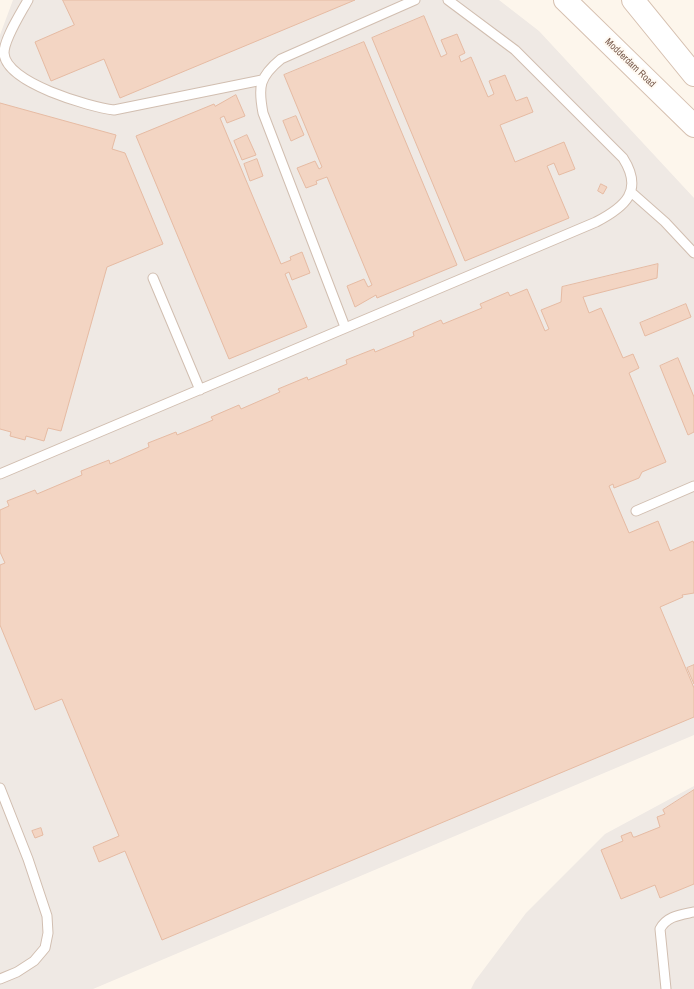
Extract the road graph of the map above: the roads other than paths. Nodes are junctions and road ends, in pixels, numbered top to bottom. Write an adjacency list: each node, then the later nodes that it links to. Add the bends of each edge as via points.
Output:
1 (28, 0): 7 (lane, via 6,43 4,54 8,64 18,75 44,90 101,109 114,110)
2 (415, 0): 7 (lane, via 281,59 270,68)
3 (448, 0): 9 (lane, via 515,50 609,143 631,170)
4 (565, 0): 8 (street, Modderdam Road)
5 (633, 0): 6 (street)
6 (694, 75)
7 (262, 80): 12 (lane, via 259,94 263,113)
8 (694, 126)
9 (631, 192): 10 (lane, via 665,222); 12 (lane, via 614,212 596,222)
10 (694, 253)
11 (153, 278): 13 (lane)
12 (345, 327): 13 (lane)
13 (200, 390): 14 (lane)
14 (0, 474)
15 (694, 486): 16 (lane)
16 (636, 511)
17 (0, 788): 19 (lane, via 47,916 48,933 45,948 34,961)
18 (694, 912): 20 (lane, via 673,917 664,922 660,929)
19 (0, 979)
20 (666, 989)

